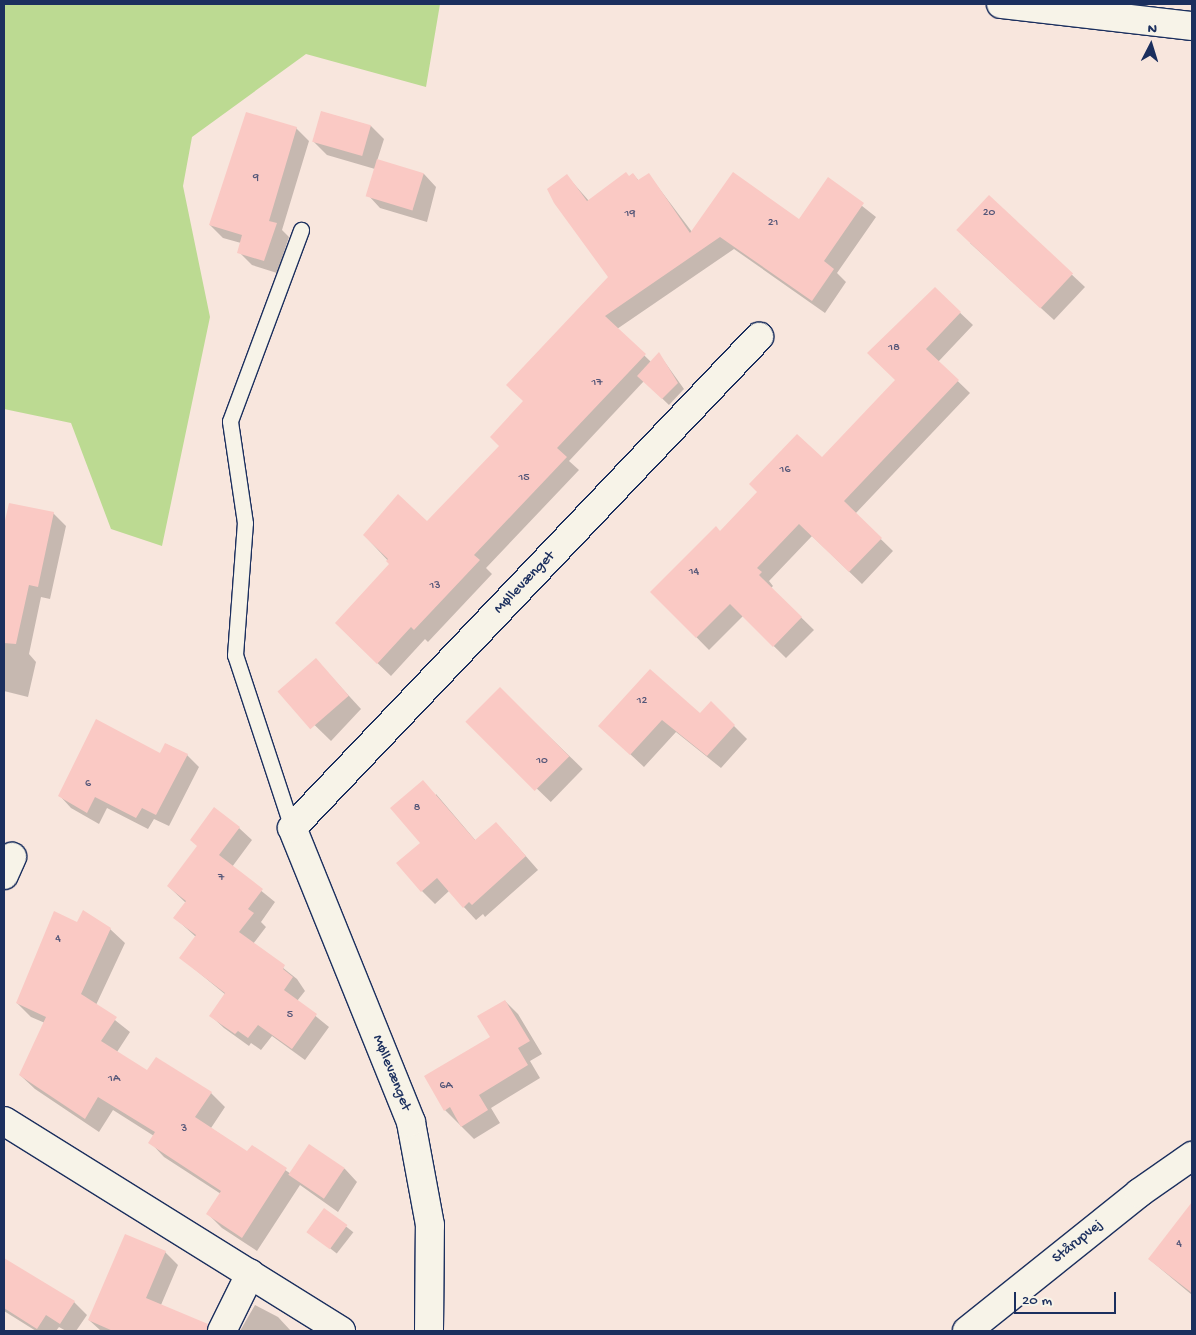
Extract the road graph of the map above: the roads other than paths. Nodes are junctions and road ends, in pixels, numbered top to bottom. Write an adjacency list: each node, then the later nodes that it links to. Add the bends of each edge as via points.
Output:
1 (1001, 4): 2 (street)
2 (1192, 26)
3 (300, 230): 5 (lane, Møllevænget, via 230,421 245,523 235,655)
4 (758, 337): 5 (street, Møllevænget)
5 (292, 828): 11 (street, Møllevænget, via 411,1122 430,1225)
6 (4, 1122): 8 (street)
7 (1192, 1156): 12 (street, Stårupvej, via 1139,1193)
8 (250, 1274): 9 (street); 10 (street)
9 (222, 1331)
10 (341, 1331)
11 (429, 1331)
12 (967, 1331)

